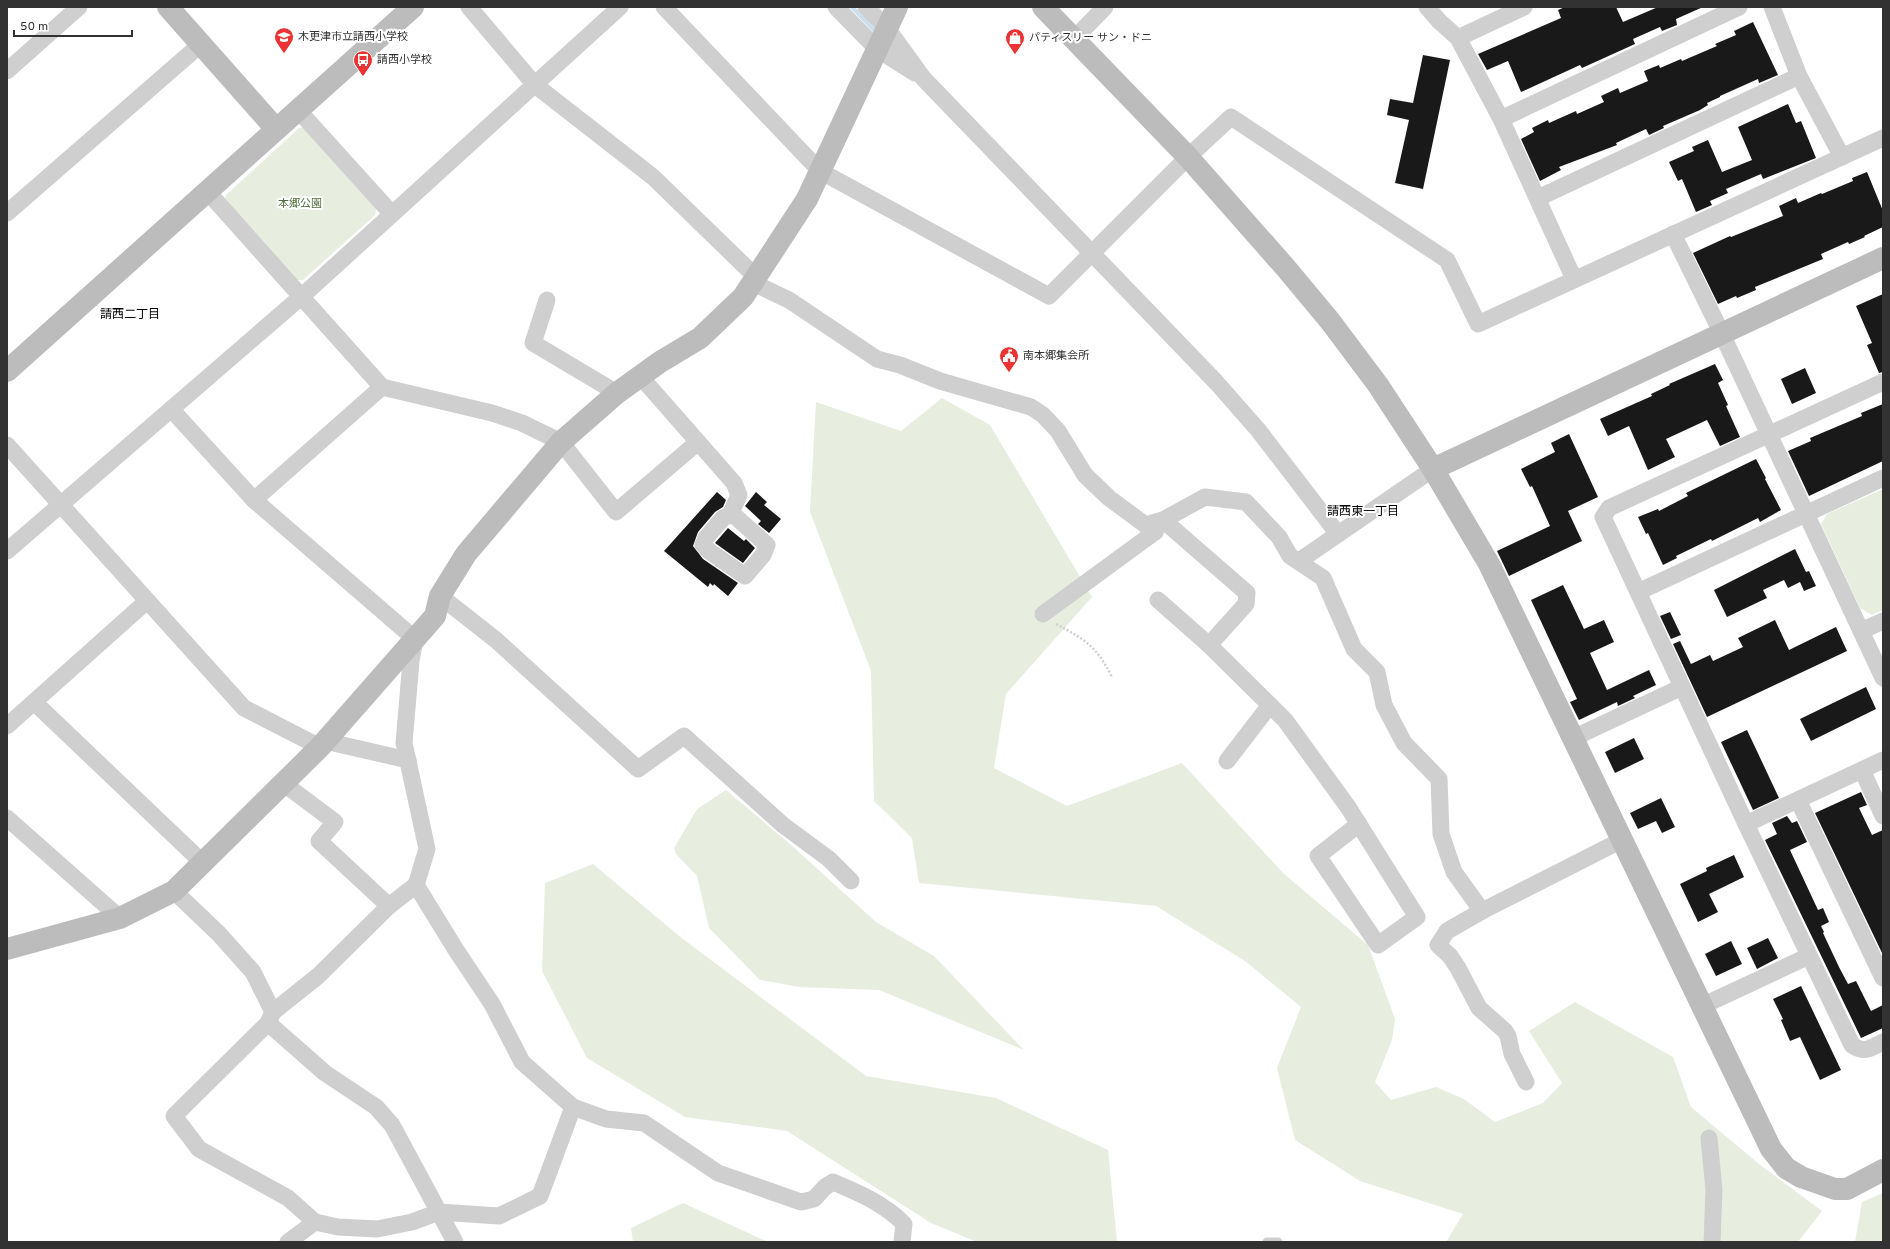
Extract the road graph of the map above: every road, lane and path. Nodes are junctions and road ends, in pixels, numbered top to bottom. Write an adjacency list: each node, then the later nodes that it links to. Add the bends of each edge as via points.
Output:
1 (79, 7): 21 (street)
2 (168, 7): 19 (street)
3 (413, 7): 25 (street)
4 (469, 7): 24 (street)
5 (620, 7): 24 (street)
6 (664, 7): 31 (street)
7 (836, 7): 20 (street)
8 (866, 7): 16 (street)
9 (897, 7): 16 (street)
10 (1043, 7): 18 (street)
11 (1105, 7): 18 (street)
12 (1427, 7): 17 (street)
13 (1524, 7): 17 (street)
14 (1739, 7): 26 (street)
15 (1772, 7): 22 (street)
16 (887, 28): 20 (street); 23 (street)
17 (1458, 38): 26 (street)
18 (1074, 39): 29 (street)
19 (201, 44): 27 (street); 34 (street)
20 (877, 49): 23 (street); 31 (street)
21 (7, 71)
22 (1799, 76): 30 (street); 33 (street)
23 (923, 78): 37 (street)
24 (535, 85): 35 (street); 40 (street, via 653,177)
25 (298, 110): 27 (street); 35 (street)
26 (1501, 119): 33 (street)
27 (276, 130): 32 (street)
28 (1883, 138): 30 (street)
29 (1188, 157): 37 (street); 39 (street, via 1231,117 1447,260 1478,324); 54 (street, via 1242,216 1330,321 1378,385)
30 (1842, 157): 36 (street)
31 (820, 171): 37 (street, via 1049,296); 40 (street, via 807,199)
32 (207, 191): 41 (street); 44 (street)
33 (1538, 198): 39 (street)
34 (7, 213)
35 (392, 214): 41 (street)
36 (1673, 234): 39 (street); 43 (street)
37 (1092, 253): 61 (street, via 1216,382 1258,431)
38 (1883, 258): 43 (street)
39 (1574, 279)
40 (755, 280): 45 (street, via 743,296 700,338); 60 (street, via 877,359 940,381 1031,407 1058,430 1085,475 1109,498)
41 (301, 298): 47 (street); 49 (street)
42 (547, 300): 48 (street, via 533,343)
43 (1722, 334): 50 (street); 54 (street)
44 (7, 370)
45 (640, 376): 48 (street); 52 (street)
46 (1883, 382): 50 (street)
47 (382, 387): 51 (street, via 492,413 522,423); 56 (street)
48 (617, 393): 51 (street)
49 (172, 409): 56 (street); 57 (street)
50 (1769, 435): 59 (street); 64 (street, via 1605,512 1604,521)
51 (561, 442): 52 (street, via 616,512); 65 (street, via 466,554)
52 (698, 442): 58 (street, via 734,483 739,495)
53 (7, 445): 57 (street)
54 (1433, 469): 61 (street); 79 (street, via 1489,564)
55 (1883, 478): 59 (street)
56 (254, 500): 71 (street)
57 (60, 504): 62 (street); 67 (street)
58 (730, 515)
59 (1806, 515): 64 (street); 70 (street)
60 (1159, 526): 63 (street, via 1206,497 1246,502 1279,537 1290,556); 68 (street); 72 (street, via 1247,593 1246,604)
61 (1338, 534): 63 (street)
62 (7, 551)
63 (1299, 561): 97 (street, via 1323,578 1354,649 1377,672 1384,705 1404,743 1439,779 1441,834 1454,872)
64 (1638, 592): 75 (street)
65 (440, 596): 71 (street, via 435,616); 93 (street, via 496,640 638,769 684,736 783,825 829,859)
66 (1158, 600): 72 (street)
67 (147, 601): 76 (street); 80 (street, via 244,708)
68 (1043, 614): 73 (path, via 1051,622 1080,636 1094,648)
69 (1883, 621): 70 (street)
70 (1861, 631): 74 (street)
71 (415, 639): 80 (street); 81 (street, via 404,743)
72 (1209, 645): 77 (street)
73 (1112, 677)
74 (1883, 678)
75 (1682, 687): 79 (street); 90 (street)
76 (34, 702): 78 (street); 92 (street)
77 (1270, 705): 83 (street); 89 (street, via 1285,720)
78 (7, 726)
79 (1573, 738): 91 (street)
80 (322, 744): 81 (street); 85 (street)
81 (408, 760): 94 (street, via 427,849)
82 (1883, 760): 84 (street)
83 (1227, 761)
84 (1862, 770): 86 (street); 87 (street)
85 (283, 783): 92 (street); 96 (street, via 335,822 319,841)
86 (1798, 800): 90 (street); 101 (street)
87 (1883, 816)
88 (7, 818): 98 (street)
89 (1359, 824): 89 (street, via 1318,856 1378,945 1417,917)
90 (1746, 824): 100 (street)
91 (1622, 840): 97 (street); 102 (street)
92 (203, 863): 95 (street)
93 (851, 881)
94 (416, 885): 96 (street); 106 (street, via 492,1004 522,1062)
95 (174, 891): 98 (street); 103 (street, via 219,934 253,972)
96 (389, 906): 103 (street, via 318,976)
97 (1482, 911): 105 (street, via 1447,931 1438,945 1458,968 1479,1008 1505,1031 1512,1054)
98 (120, 918): 99 (street)
99 (7, 949)
100 (1809, 956): 102 (street); 104 (street, via 1852,1045 1865,1051)
101 (1883, 978)
102 (1702, 1006): 108 (street, via 1771,1149 1786,1168 1801,1177 1835,1189 1847,1189)
103 (271, 1017): 109 (street, via 325,1073 376,1107 392,1124); 110 (street, via 174,1116 199,1149 288,1198)
104 (1883, 1042)
105 (1526, 1082)
106 (573, 1107): 109 (street, via 540,1196 499,1216); 113 (street, via 606,1118 644,1123 718,1173 801,1202 814,1199 833,1182 896,1215 904,1224)
107 (1709, 1138): 116 (street, via 1714,1190)
108 (1878, 1175)
109 (440, 1212): 110 (street, via 412,1222 377,1229 338,1227); 112 (street)
110 (315, 1222): 111 (street)
111 (288, 1242)
112 (455, 1242)
113 (902, 1242)
114 (1267, 1242): 115 (lane)
115 (1278, 1242)
116 (1712, 1242)

